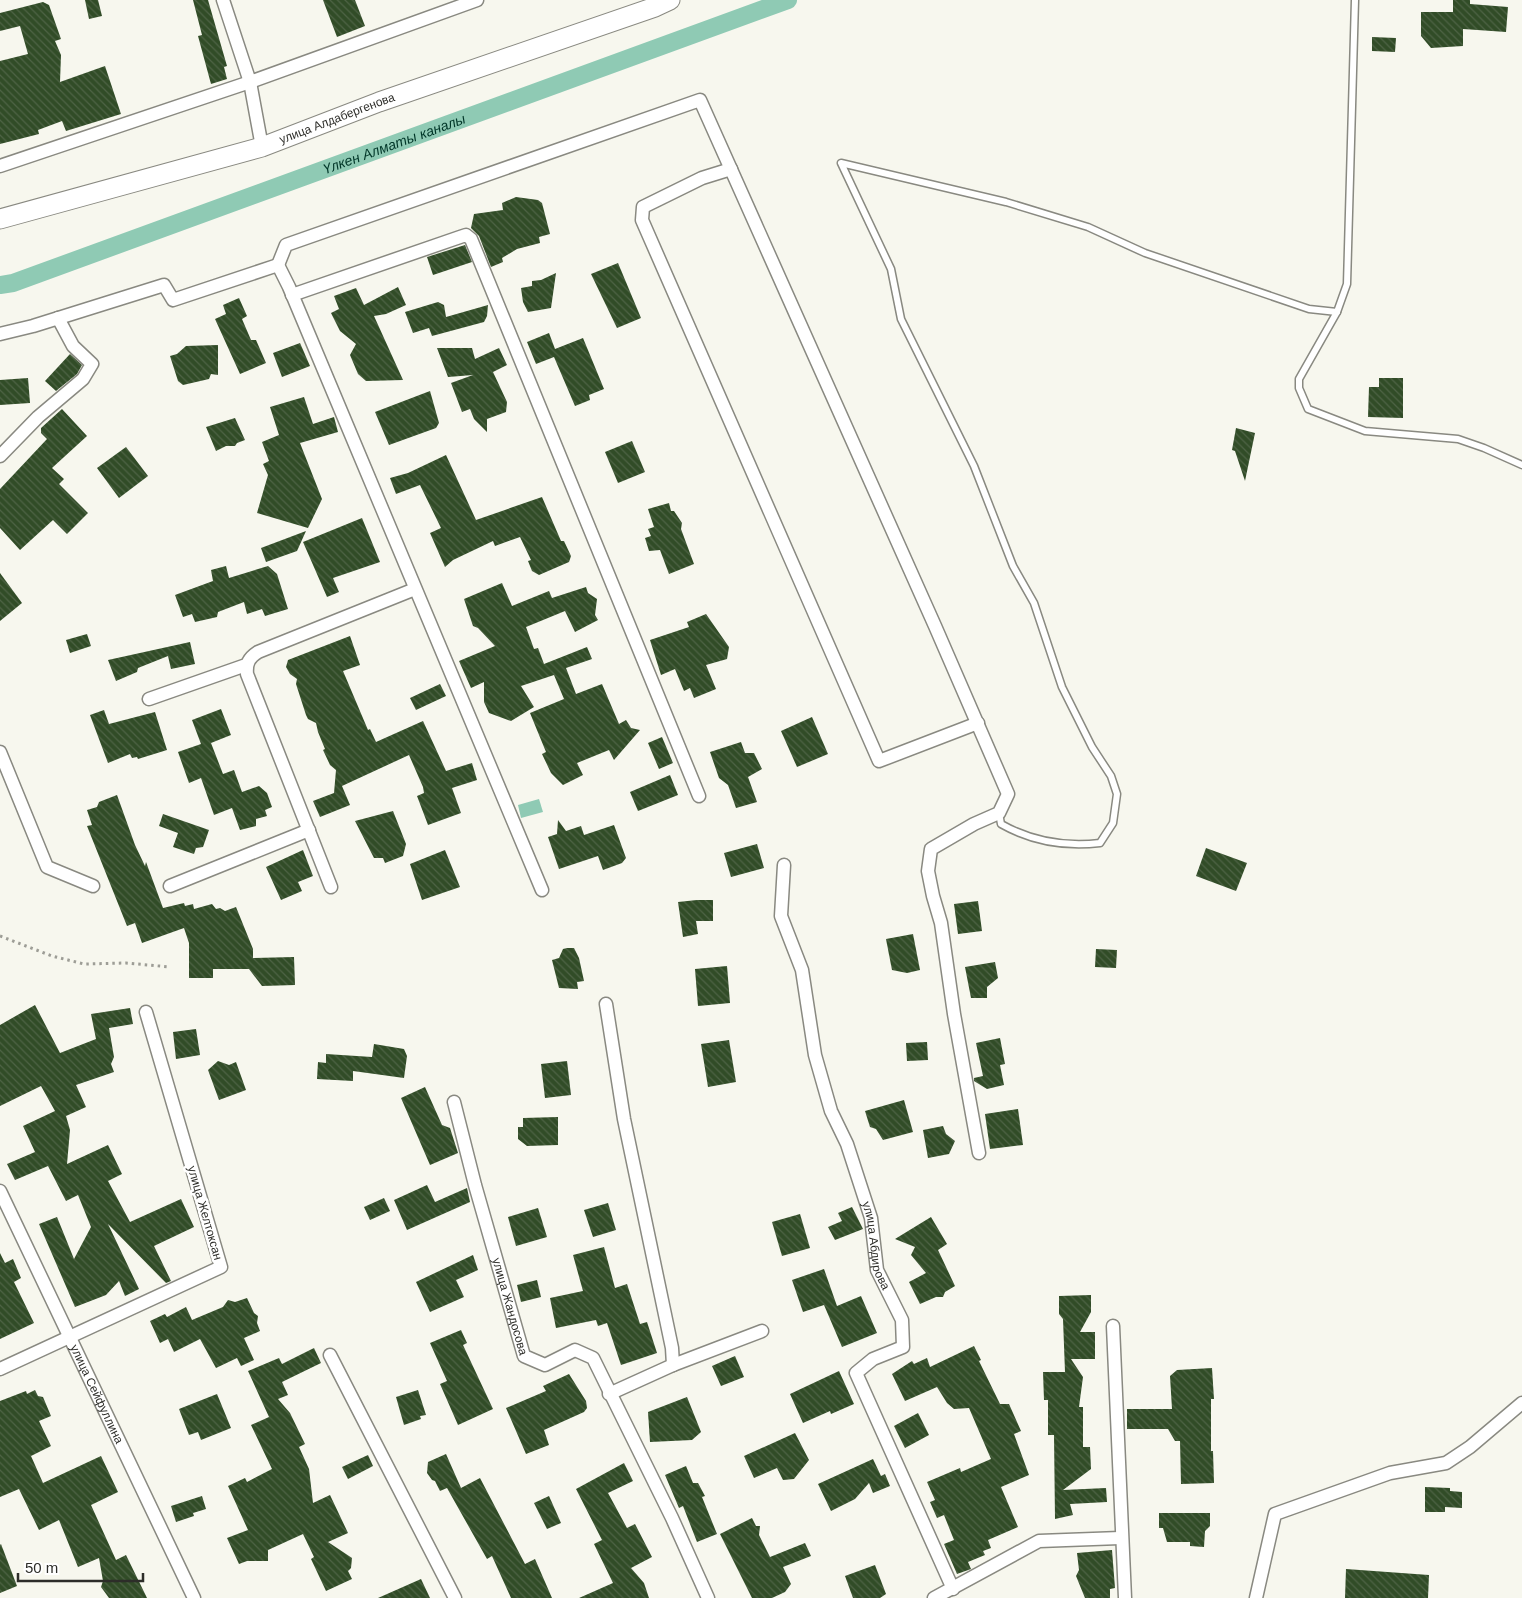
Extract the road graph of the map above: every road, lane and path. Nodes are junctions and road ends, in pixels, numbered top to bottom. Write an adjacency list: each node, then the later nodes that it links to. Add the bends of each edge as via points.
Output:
1 (223, 0): 5 (street)
2 (477, 0): 5 (street)
3 (670, 0): 6 (main road, улица Алдабергенова, via 655,8 379,102)
4 (1355, 0): 12 (lane, via 1347,284)
5 (250, 82): 6 (street); 7 (street)
6 (262, 147): 9 (main road, улица Алдабергенова)
7 (0, 166)
8 (732, 169): 10 (street, via 700,100 286,245); 20 (street); 20 (street, via 702,178 643,206 642,220 836,665 880,761)
9 (0, 219)
10 (278, 265): 11 (street); 13 (street, via 173,300 164,284)
11 (292, 295): 17 (street); 22 (street, via 460,236 466,235 471,239)
12 (1338, 312): 16 (lane, via 1299,380 1308,409 1365,431 1458,440); 23 (lane, via 1309,309 1145,253 1088,227 1006,202 840,164 891,269 901,319 974,466 1013,566 1034,603 1062,687 1092,747 1111,776 1117,794 1113,823 1100,843 1058,844 1016,833 1000,824)
13 (58, 318): 14 (street); 15 (street, via 73,346 92,364 83,380 38,417)
14 (0, 334)
15 (0, 456)
16 (1522, 465)
17 (415, 589): 18 (street, via 258,652); 29 (street)
18 (246, 665): 19 (street); 24 (street)
19 (149, 699)
20 (978, 724): 23 (street, via 1008,794)
21 (0, 752): 26 (street, via 47,867)
22 (700, 796)
23 (999, 813): 35 (street, via 931,849 928,871 941,922)
24 (309, 830): 27 (street); 28 (street)
25 (784, 865): 46 (street, улица Абдирова, via 781,916 802,970 815,1055 831,1111 847,1144 871,1218 877,1270 902,1320 903,1347 873,1359 856,1373)
26 (94, 886)
27 (170, 886)
28 (331, 887)
29 (542, 890)
30 (0, 936): 31 (path, via 52,956 84,964)
31 (170, 967)
32 (606, 1004): 41 (street, via 624,1118)
33 (146, 1012): 39 (street, улица Желтоксан, via 221,1267)
34 (454, 1102): 43 (street, улица Жандосова, via 524,1356 545,1365 575,1350 593,1358)
35 (979, 1153)
36 (0, 1191): 39 (street, улица Сейфуллина)
37 (1113, 1326): 45 (street)
38 (762, 1331): 41 (street)
39 (68, 1336): 42 (street, улица Желтоксан); 47 (street, улица Сейфуллина)
40 (330, 1355): 48 (street)
41 (673, 1364): 43 (street)
42 (0, 1369)
43 (609, 1394): 49 (street, улица Жандосова, via 672,1518)
44 (1522, 1403): 52 (street, via 1446,1463 1390,1473 1275,1514)
45 (1120, 1538): 46 (street, via 1039,1541); 51 (street)
46 (953, 1589): 50 (street)
47 (194, 1598)
48 (455, 1598)
49 (708, 1598)
50 (934, 1598)
51 (1124, 1598)
52 (1256, 1598)

